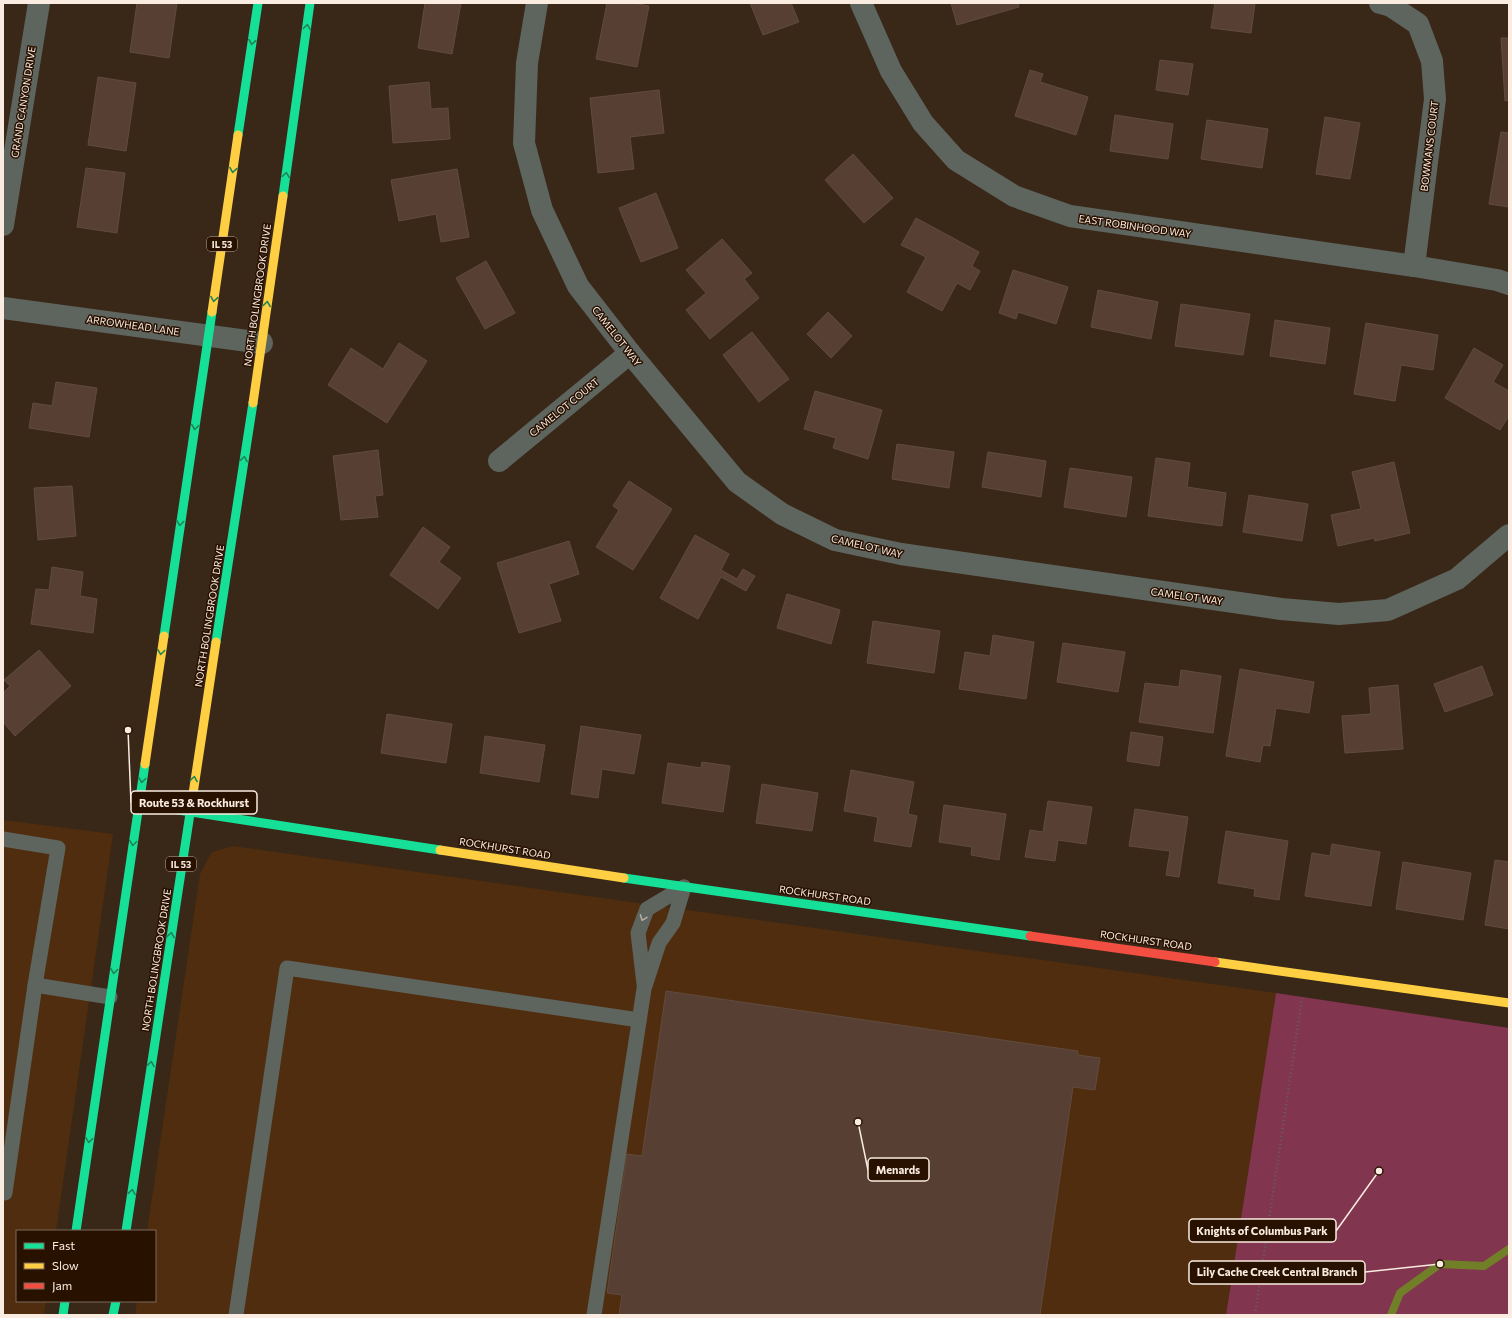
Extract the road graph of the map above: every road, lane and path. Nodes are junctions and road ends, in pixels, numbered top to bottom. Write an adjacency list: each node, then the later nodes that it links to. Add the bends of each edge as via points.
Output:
1 (39, 3): 7 (street, GRAND CANYON DRIVE)
2 (258, 3): 11 (main road, IL 53, one-way to 11)
3 (310, 3): 12 (main road, NORTH BOLINGBROOK DRIVE / IL 53, one-way to 3)
4 (537, 3): 13 (street, CAMELOT WAY, via 527,63 524,143 542,210 578,286)
5 (861, 3): 8 (street, EAST ROBINHOOD WAY, via 891,71 924,123 956,160 1014,196 1070,216)
6 (1380, 3): 8 (street, BOWMANS COURT, via 1392,6 1418,24 1432,61 1435,99)
7 (3, 224)
8 (1414, 266): 9 (street, EAST ROBINHOOD WAY)
9 (1509, 284)
10 (3, 308): 11 (street, ARROWHEAD LANE)
11 (208, 335): 12 (street, ARROWHEAD LANE); 16 (main road, IL 53, one-way to 16)
12 (262, 342): 17 (main road, NORTH BOLINGBROOK DRIVE / IL 53, one-way to 12)
13 (630, 353): 14 (street, CAMELOT COURT); 15 (street, CAMELOT WAY, via 737,482 782,514 835,540 900,554 1281,609 1339,614 1388,610 1457,579)
14 (499, 461)
15 (1509, 535)
16 (139, 804): 17 (main road, ROCKHURST ROAD); 23 (main road, IL 53, one-way to 23)
17 (189, 812): 19 (main road, ROCKHURST ROAD); 28 (main road, NORTH BOLINGBROOK DRIVE / IL 53, one-way to 17)
18 (3, 839): 21 (lane, via 58,848)
19 (684, 887): 20 (main road, ROCKHURST ROAD); 22 (lane, via 673,923 659,943); 22 (lane, one-way to 22, via 647,909 638,933)
20 (1306, 974): 24 (main road, ROCKHURST ROAD); 35 (path)
21 (35, 985): 23 (lane); 26 (lane)
22 (644, 989): 25 (lane)
23 (110, 997): 27 (main road, IL 53, one-way to 27)
24 (1509, 1003)
25 (639, 1020): 33 (lane, via 287,968); 34 (lane)
26 (3, 1193)
27 (76, 1230)
28 (126, 1230)
29 (65, 1302): 31 (main road)
30 (116, 1302): 32 (main road)
31 (63, 1315)
32 (114, 1315)
33 (236, 1315)
34 (594, 1315)
35 (1255, 1315)

